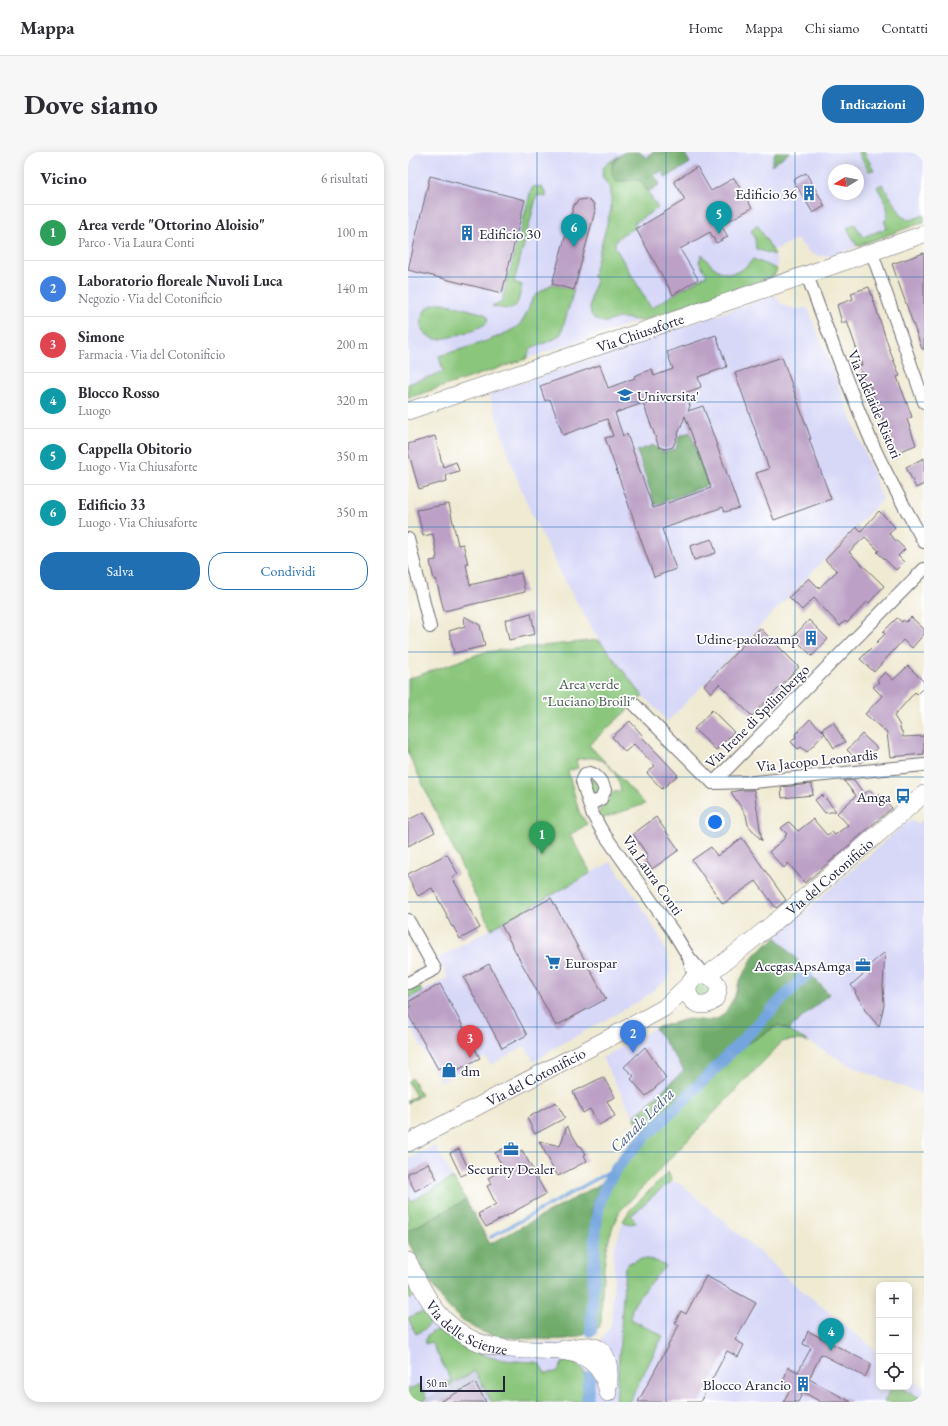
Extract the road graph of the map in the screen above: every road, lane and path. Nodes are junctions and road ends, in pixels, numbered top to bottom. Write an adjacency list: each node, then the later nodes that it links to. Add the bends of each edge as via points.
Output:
1 (924, 234): 2 (street, Via Chiusaforte)
2 (872, 253): 3 (street, Via Chiusaforte); 4 (street)
3 (807, 275): 5 (street, Via Chiusaforte); 7 (street, Via Adelaide Ristori, via 845,378 874,446)
4 (924, 402)
5 (408, 411)
6 (408, 539): 9 (street)
7 (924, 542)
8 (924, 569): 12 (street, Via Irene di Spilimbergo)
9 (430, 627)
10 (634, 704): 12 (street)
11 (924, 765): 12 (street, Via Jacopo Leonardis, via 754,782)
12 (713, 783)
13 (924, 794): 16 (street, Via del Cotonificio)
14 (593, 800): 17 (street, Via Laura Conti, via 592,813 602,831 674,933)
15 (408, 920): 18 (street, via 435,969)
16 (733, 956): 17 (street, Via del Cotonificio); 19 (street, Via del Cotonificio)
17 (698, 978): 19 (street, via 714,979); 20 (street, via 688,994); 21 (street, Via del Cotonificio)
18 (408, 983)
19 (718, 989): 20 (street, via 715,998 709,1003)
20 (696, 1003): 21 (street, Via del Cotonificio)
21 (664, 1008): 22 (street, Via del Cotonificio)
22 (408, 1143)
23 (408, 1261): 24 (street, Via delle Scienze, via 436,1311 457,1330 491,1346 571,1353 589,1359 604,1377)
24 (608, 1398)

